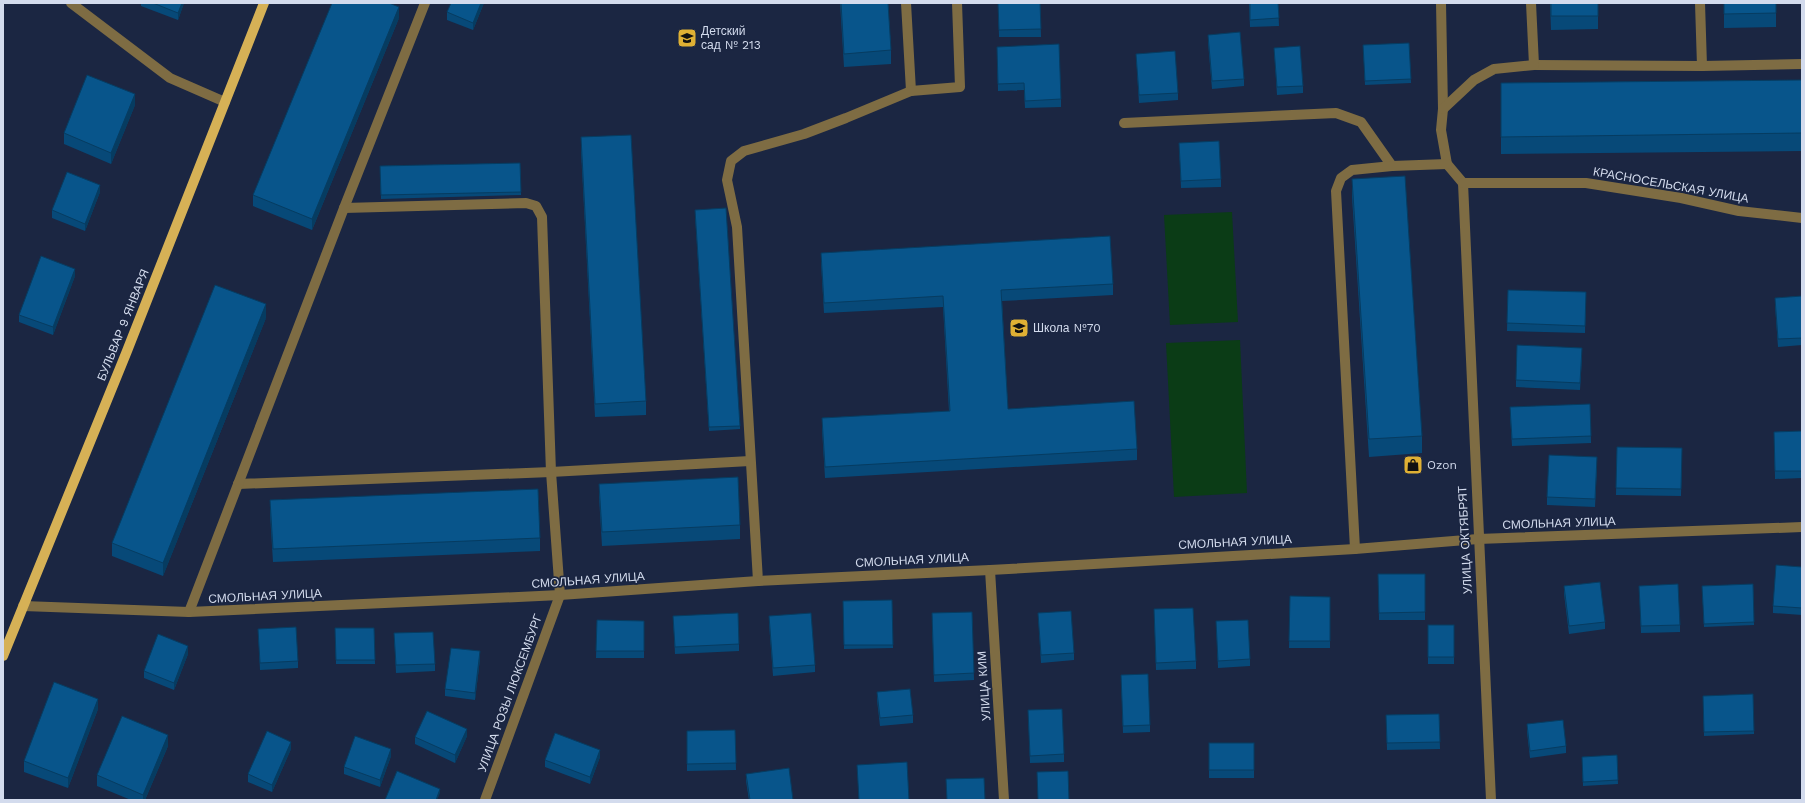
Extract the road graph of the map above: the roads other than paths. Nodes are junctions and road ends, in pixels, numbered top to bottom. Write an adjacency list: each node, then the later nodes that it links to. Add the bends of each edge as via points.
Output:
1 (70, 3): 13 (street, via 170,78)
2 (264, 3): 13 (main road, БУЛЬВАР 9 ЯНВАРЯ)
3 (425, 3): 19 (street)
4 (906, 3): 12 (street)
5 (957, 3): 12 (street, via 960,87)
6 (1441, 3): 14 (street)
7 (1531, 3): 10 (street)
8 (1700, 3): 11 (street)
9 (1802, 64): 11 (street)
10 (1534, 65): 11 (street); 14 (street, via 1494,69 1474,80)
11 (1702, 66)
12 (911, 91): 21 (street, via 804,134 744,151 732,161 727,180 737,227)
13 (225, 102): 30 (main road, БУЛЬВАР 9 ЯНВАРЯ)
14 (1443, 109): 16 (street, via 1441,130)
15 (1124, 123): 17 (street, via 1336,113 1361,122)
16 (1447, 164): 17 (street); 18 (street)
17 (1392, 166): 26 (street, via 1352,170 1341,178 1336,191)
18 (1463, 183): 20 (street, КРАСНОСЕЛЬСКАЯ УЛИЦА, via 1586,183 1681,198 1739,211); 25 (street, УЛИЦА ОКТЯБРЯТ)
19 (344, 208): 22 (street, via 526,203 536,206 542,217); 23 (street)
20 (1802, 218)
21 (750, 460): 22 (street); 28 (street)
22 (551, 472): 23 (street); 29 (street)
23 (238, 484): 31 (street)
24 (1802, 527): 25 (street, СМОЛЬНАЯ УЛИЦА)
25 (1478, 539): 26 (street, СМОЛЬНАЯ УЛИЦА); 35 (street, УЛИЦА ОКТЯБРЯТ)
26 (1354, 548): 27 (street, СМОЛЬНАЯ УЛИЦА)
27 (990, 570): 28 (street, СМОЛЬНАЯ УЛИЦА); 34 (street, УЛИЦА КИМ)
28 (758, 580): 29 (street, СМОЛЬНАЯ УЛИЦА)
29 (560, 595): 31 (street, СМОЛЬНАЯ УЛИЦА); 33 (street, УЛИЦА РОЗЫ ЛЮКСЕМБУРГ)
30 (23, 606): 31 (street, СМОЛЬНАЯ УЛИЦА); 32 (main road, БУЛЬВАР 9 ЯНВАРЯ)
31 (189, 612)
32 (3, 656)
33 (485, 800)
34 (1004, 800)
35 (1491, 800)

